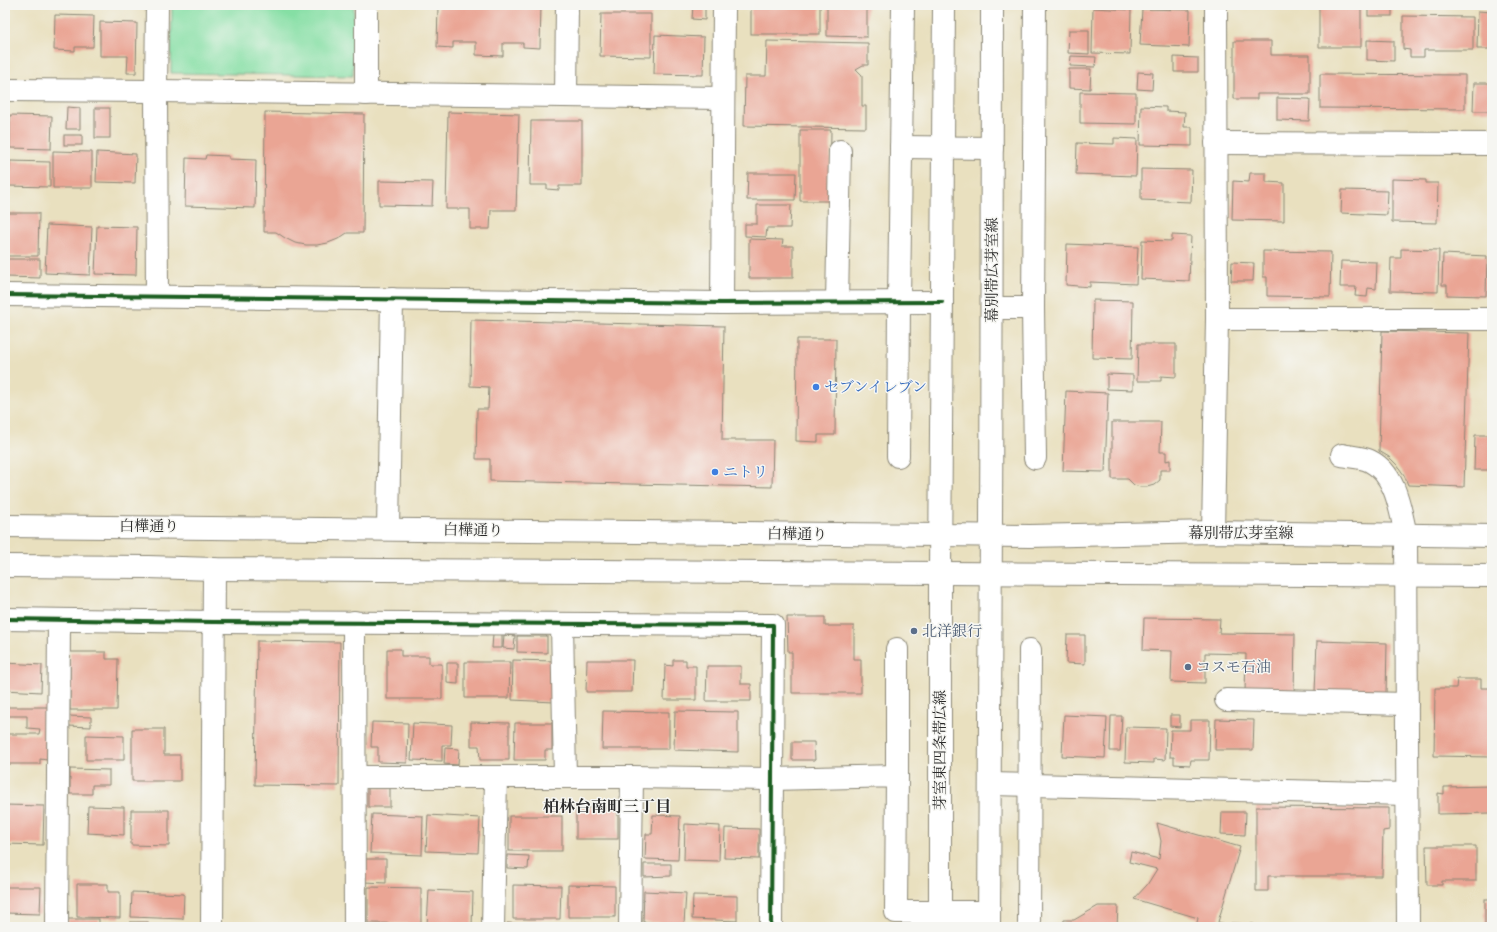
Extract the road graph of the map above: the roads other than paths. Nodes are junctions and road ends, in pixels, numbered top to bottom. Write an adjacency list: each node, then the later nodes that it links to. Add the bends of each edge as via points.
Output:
1 (157, 5): 11 (street)
2 (366, 5): 12 (street)
3 (568, 5): 13 (street)
4 (724, 5): 14 (street)
5 (903, 5): 17 (street)
6 (944, 5): 18 (street)
7 (992, 5): 19 (street, 幕別帯広芽室線)
8 (1035, 5): 29 (street)
9 (1216, 5): 15 (street)
10 (5, 90): 11 (street)
11 (156, 91): 12 (street); 22 (street)
12 (366, 94): 13 (street)
13 (566, 95): 14 (street)
14 (724, 98): 27 (street)
15 (1216, 143): 16 (street); 30 (street)
16 (1492, 144)
17 (901, 147): 18 (street); 25 (street)
18 (943, 148): 19 (street); 26 (street)
19 (992, 148): 28 (street, 幕別帯広芽室線)
20 (840, 151): 24 (street)
21 (5, 295): 22 (street)
22 (157, 296): 23 (street)
23 (392, 299): 27 (street); 36 (street)
24 (837, 302): 25 (street); 27 (street)
25 (899, 302): 26 (street); 33 (street)
26 (942, 302): 38 (street)
27 (722, 303)
28 (992, 308): 29 (street); 40 (street, 幕別帯広芽室線)
29 (1033, 308): 34 (street)
30 (1217, 319): 31 (street); 37 (street)
31 (1492, 319)
32 (1342, 455): 39 (street, via 1370,460 1386,473 1396,495)
33 (898, 456)
34 (1034, 458)
35 (5, 526): 36 (street, 白樺通り)
36 (388, 529): 38 (street, 白樺通り)
37 (1212, 532): 39 (street, 幕別帯広芽室線); 40 (street, 幕別帯広芽室線)
38 (940, 535): 40 (street, 幕別帯広芽室線); 44 (street)
39 (1406, 535): 41 (street, 幕別帯広芽室線); 46 (street)
40 (991, 536): 45 (street, 幕別帯広芽室線)
41 (1492, 536)
42 (5, 566): 43 (street)
43 (214, 569): 44 (street); 50 (street)
44 (940, 573): 45 (street); 67 (street, 芽室東四条帯広線)
45 (991, 573): 46 (street); 63 (street)
46 (1405, 576): 47 (street); 56 (street)
47 (1492, 576)
48 (5, 619): 49 (street)
49 (59, 620): 50 (street); 69 (street)
50 (213, 622): 51 (street); 70 (street)
51 (354, 622): 52 (street); 58 (street)
52 (562, 624): 59 (street); 62 (street, via 773,625)
53 (897, 649): 57 (street)
54 (1030, 650): 64 (street)
55 (1226, 700): 56 (street)
56 (1408, 704): 65 (street)
57 (897, 776): 62 (street); 66 (street)
58 (355, 777): 61 (street); 71 (street)
59 (565, 777): 60 (street); 61 (street)
60 (632, 777): 62 (street); 73 (street)
61 (496, 778): 72 (street)
62 (772, 779): 74 (street)
63 (990, 784): 64 (street); 68 (street)
64 (1031, 785): 65 (street); 75 (street)
65 (1407, 794): 76 (street)
66 (896, 919): 67 (street)
67 (940, 920): 68 (street)
68 (989, 920)
69 (58, 927)
70 (212, 927)
71 (355, 927)
72 (493, 927)
73 (630, 927)
74 (771, 927)
75 (1029, 927)
76 (1408, 927)

